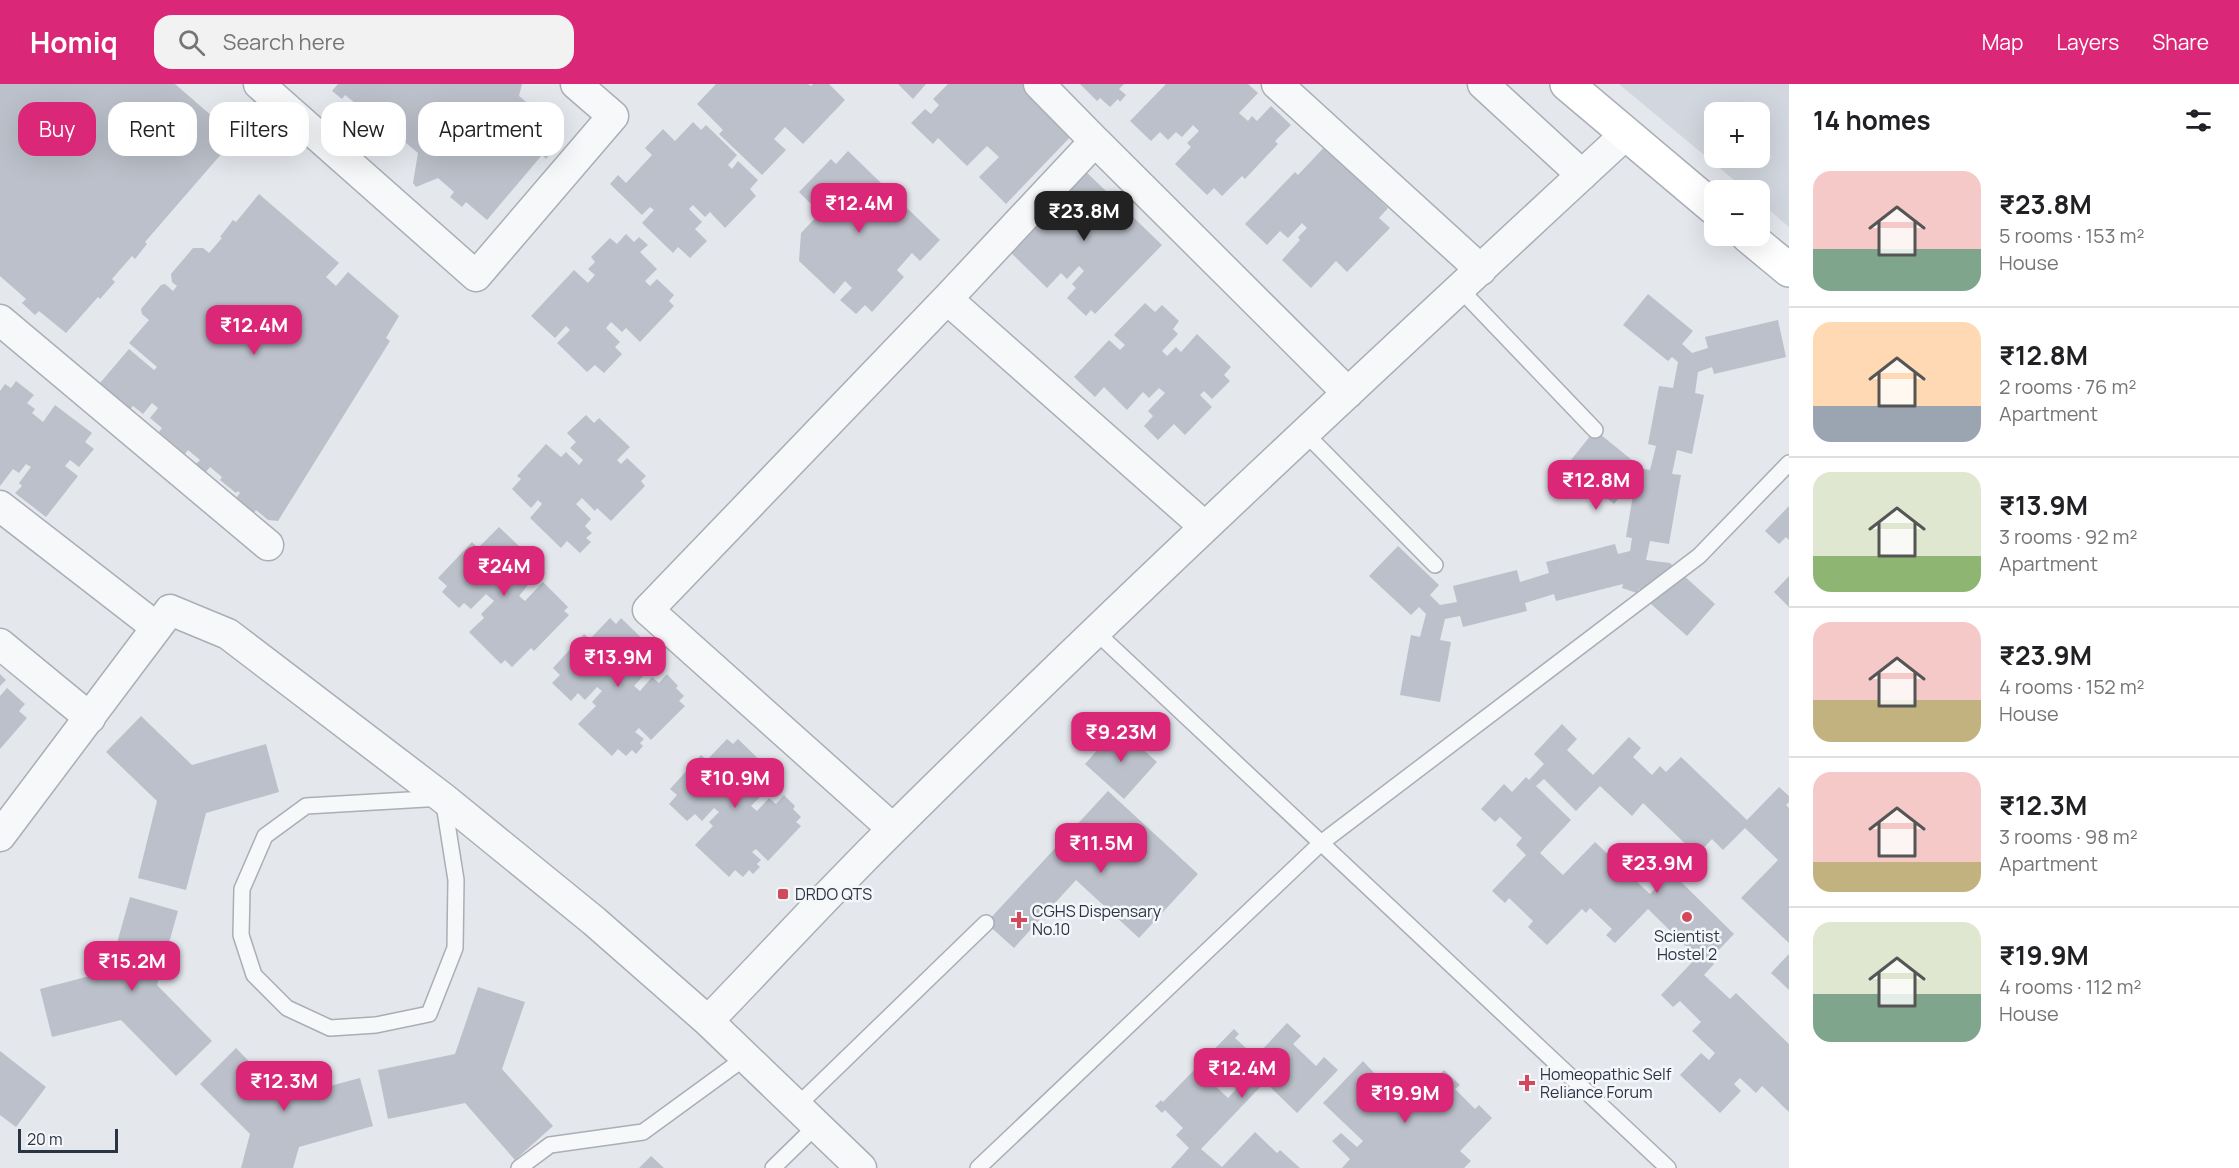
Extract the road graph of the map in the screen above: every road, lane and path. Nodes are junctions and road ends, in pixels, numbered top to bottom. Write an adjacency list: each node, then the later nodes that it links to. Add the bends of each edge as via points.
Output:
1 (259, 84): 2 (street, via 476,276 613,116)
2 (576, 84)
3 (1039, 84): 8 (street)
4 (1277, 84): 13 (street)
5 (1483, 84): 9 (street)
6 (1567, 84): 7 (main road)
7 (1626, 134): 9 (street); 10 (main road)
8 (1095, 141): 14 (street); 16 (street)
9 (1582, 175): 13 (street)
10 (1704, 200)
11 (1760, 246): 12 (main road)
12 (1789, 270)
13 (1470, 279): 16 (street); 17 (lane)
14 (947, 299): 21 (street); 29 (street, via 648,610)
15 (0, 320): 22 (street)
16 (1348, 393): 18 (street)
17 (1595, 430)
18 (1305, 433): 21 (street); 23 (lane)
19 (1789, 463): 31 (lane, via 1699,556)
20 (0, 506): 24 (street)
21 (1205, 527): 25 (street)
22 (268, 545)
23 (1435, 565)
24 (156, 627): 27 (street); 28 (street, via 170,610 228,634)
25 (1096, 632): 29 (street); 31 (lane)
26 (0, 644): 27 (street)
27 (90, 718): 30 (street)
28 (443, 798): 28 (lane, via 306,806 265,836 242,888 241,935 254,975 287,1008 330,1028 376,1025 429,1014 455,948 456,880); 33 (street, via 594,921)
29 (893, 829): 33 (street)
30 (0, 836)
31 (1321, 843): 39 (lane); 40 (lane)
32 (987, 923): 35 (lane)
33 (708, 1021): 34 (street)
34 (746, 1057): 35 (street); 36 (lane, via 643,1132 550,1145)
35 (807, 1116): 37 (lane); 38 (street)
36 (519, 1168)
37 (773, 1168)
38 (861, 1168)
39 (978, 1168)
40 (1668, 1168)

